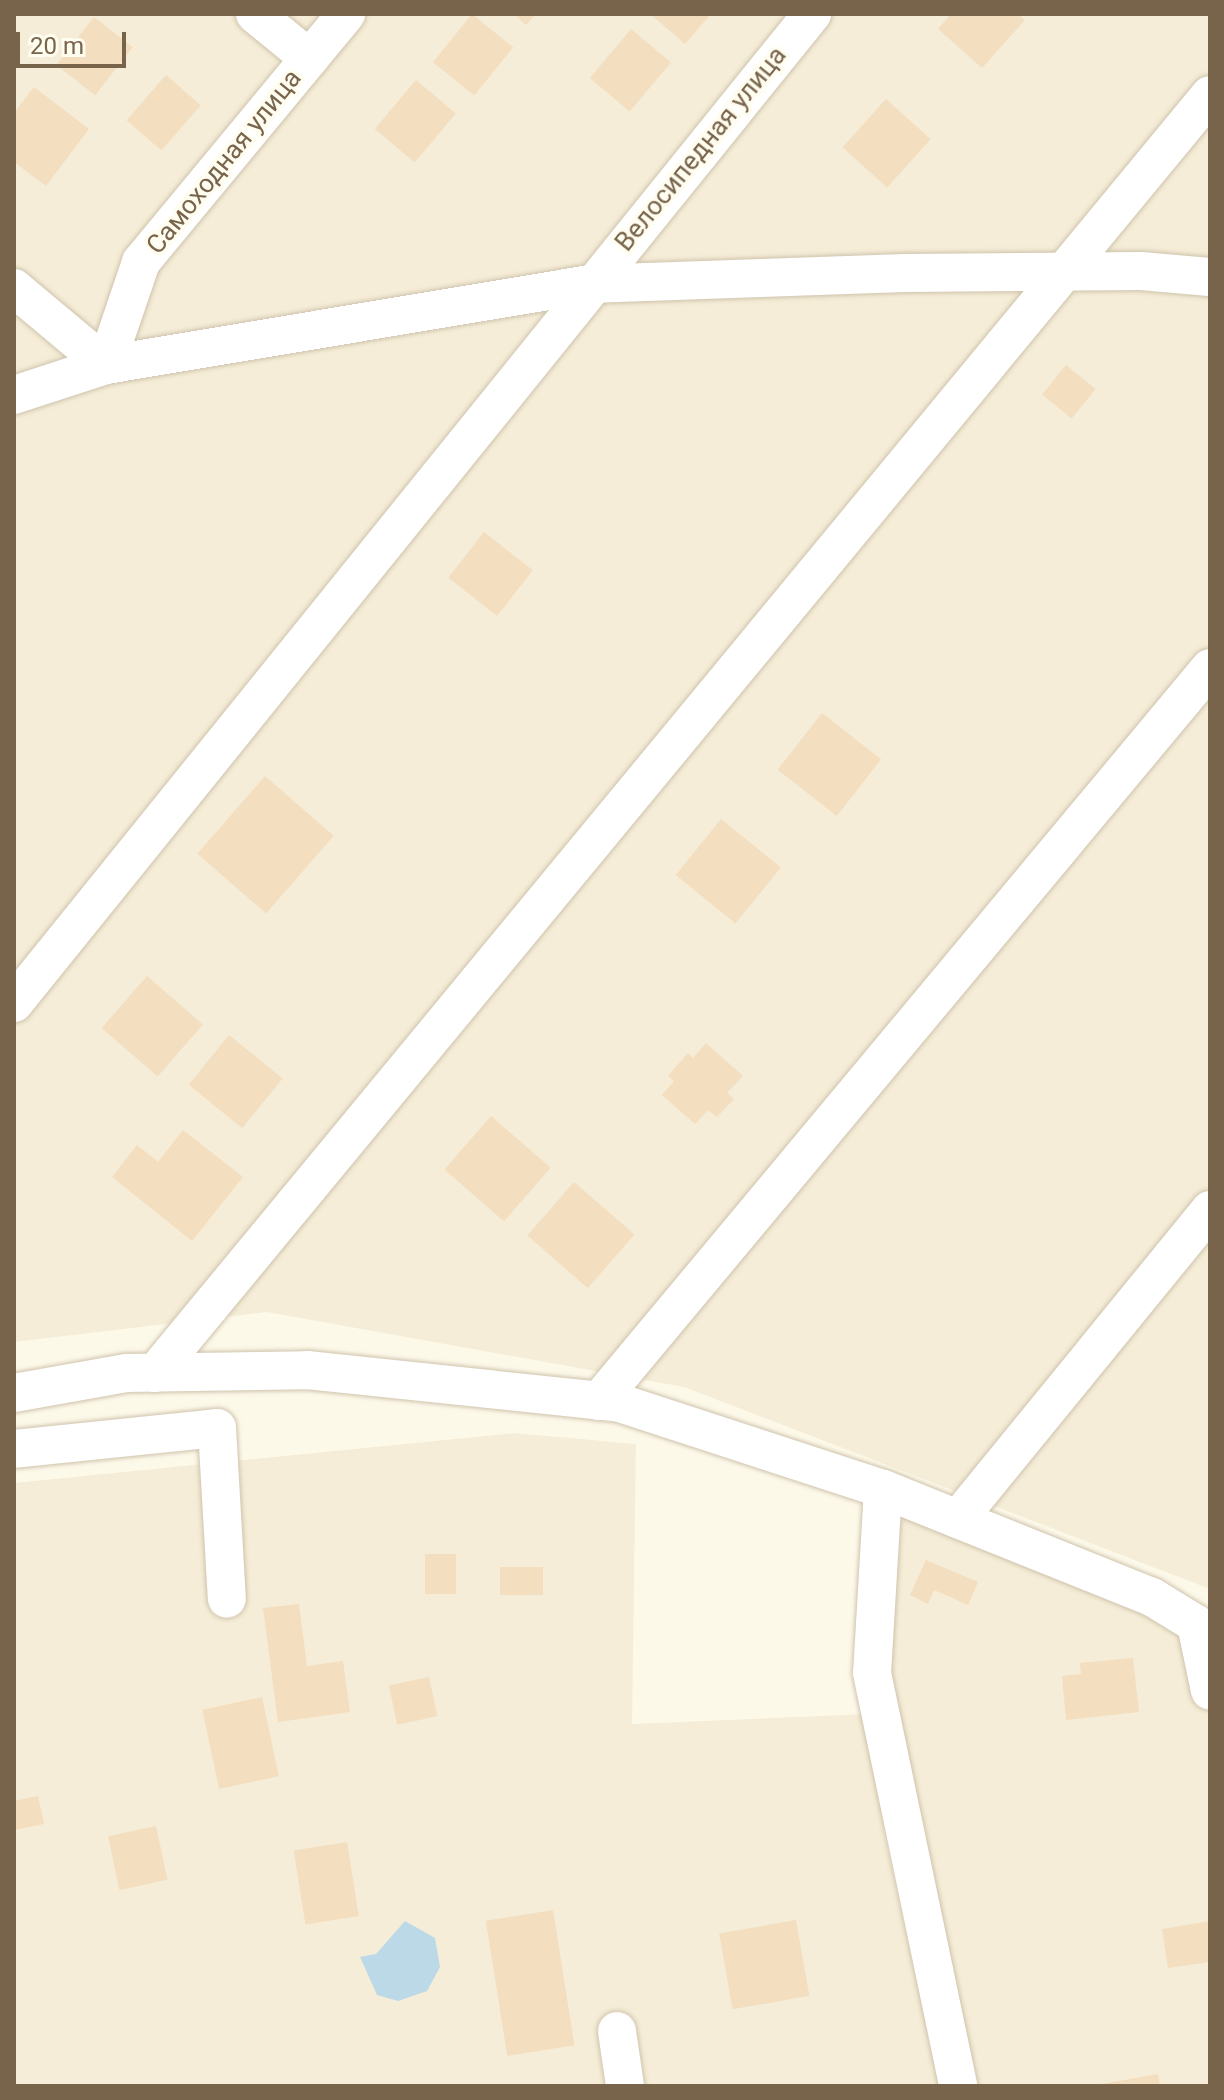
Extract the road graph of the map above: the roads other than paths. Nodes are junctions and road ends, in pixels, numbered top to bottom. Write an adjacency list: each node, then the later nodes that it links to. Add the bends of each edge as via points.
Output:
1 (255, 14): 4 (street)
2 (346, 14): 4 (street, Самоходная улица)
3 (812, 14): 8 (street, Велосипедная улица)
4 (309, 58): 10 (street, Самоходная улица, via 141,262)
5 (1210, 95): 6 (street)
6 (1065, 271): 7 (street); 8 (street); 15 (street)
7 (1210, 277)
8 (589, 284): 10 (street); 13 (street, Велосипедная улица)
9 (14, 288): 10 (street)
10 (106, 365): 11 (street)
11 (14, 395)
12 (1210, 668): 17 (street)
13 (14, 1003)
14 (1210, 1210): 20 (street)
15 (155, 1373): 16 (street); 17 (street, via 307,1370)
16 (14, 1393)
17 (599, 1401): 19 (street, via 620,1403)
18 (14, 1449): 21 (street, via 217,1428)
19 (883, 1489): 20 (street); 25 (street, via 872,1673)
20 (958, 1519): 22 (street, via 1152,1597 1196,1624)
21 (227, 1599)
22 (1210, 1691)
23 (617, 2031): 24 (street)
24 (625, 2086)
25 (958, 2086)

